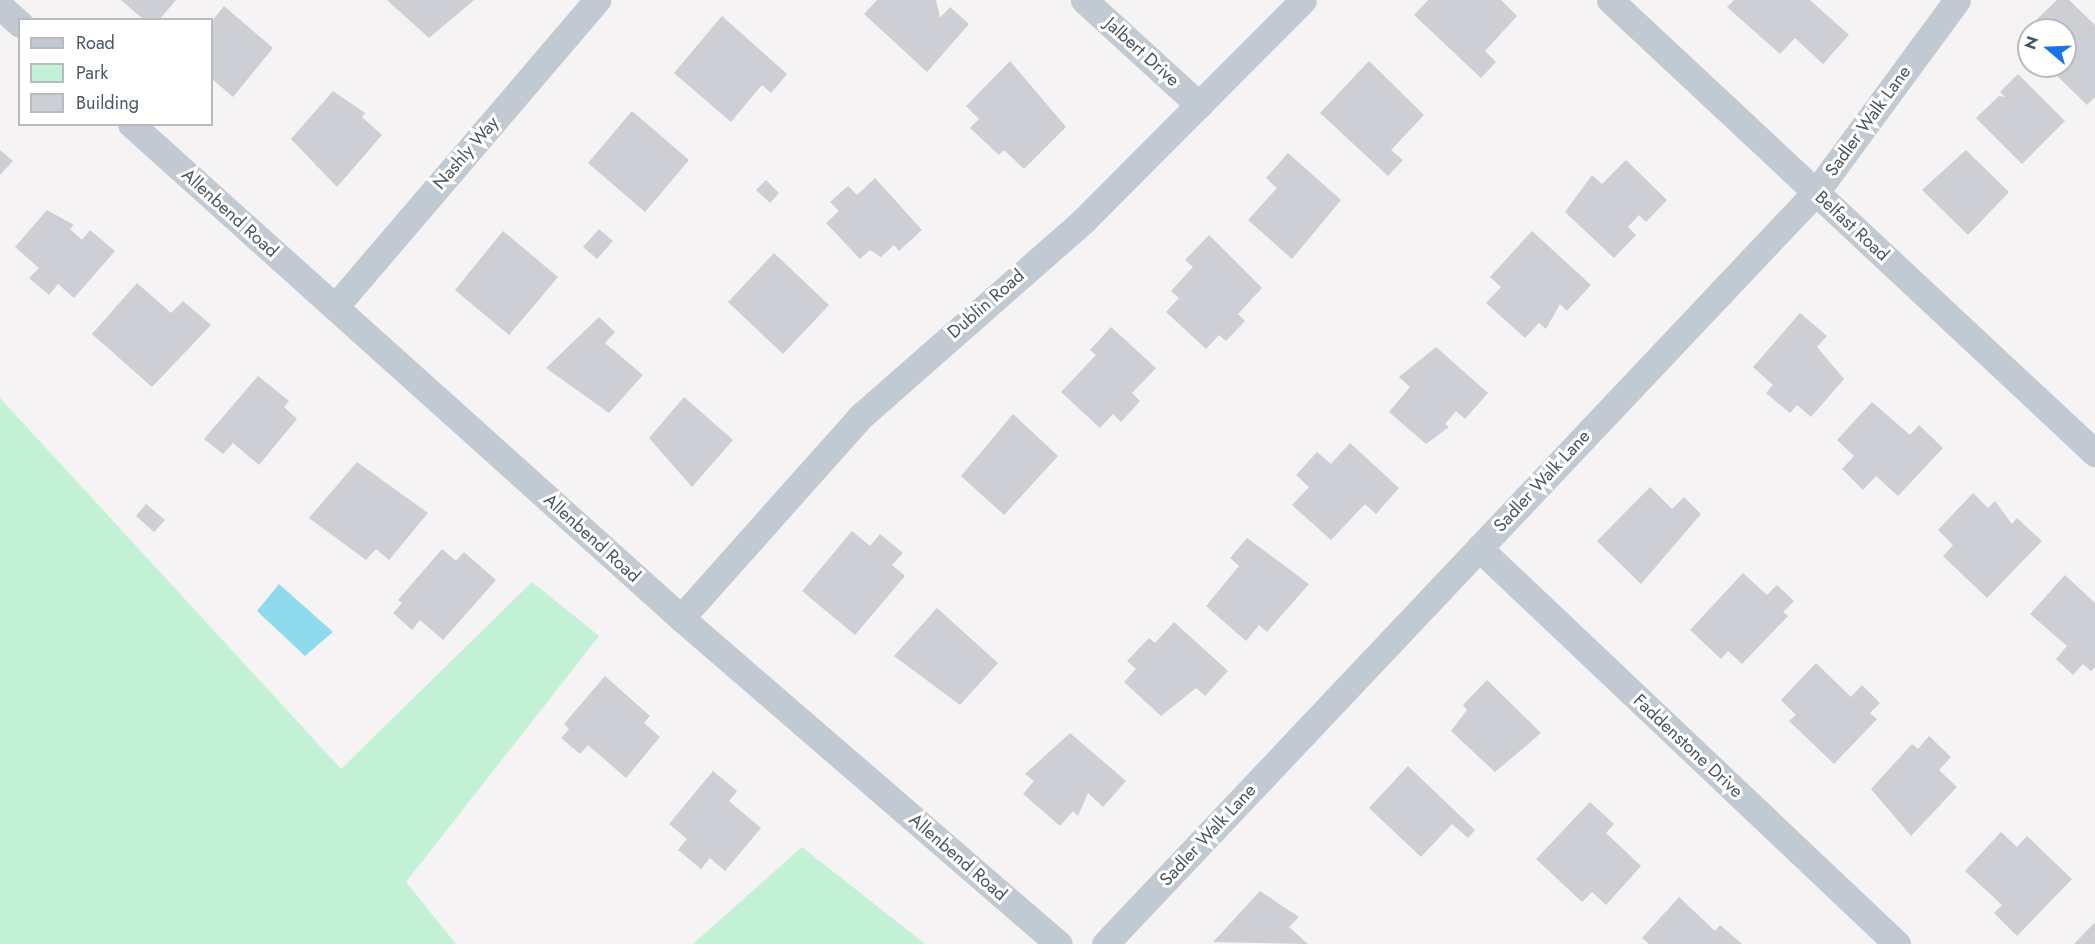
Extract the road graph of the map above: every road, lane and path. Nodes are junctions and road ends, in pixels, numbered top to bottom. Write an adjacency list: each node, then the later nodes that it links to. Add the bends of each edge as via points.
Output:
1 (597, 0): 11 (street, Nashly Way)
2 (1084, 0): 8 (street, Jalbert Drive)
3 (1303, 0): 8 (street, Dublin Road)
4 (1610, 0): 10 (street, Belfast Road)
5 (1957, 0): 10 (street, Sadler Walk Lane)
6 (0, 6): 7 (street)
7 (18, 22)
8 (1199, 105): 14 (street, Dublin Road, via 1084,220 860,417)
9 (133, 126): 11 (street, Allenbend Road)
10 (1816, 192): 12 (street, Belfast Road); 13 (street, Sadler Walk Lane)
11 (335, 307): 14 (street, Allenbend Road)
12 (2095, 453)
13 (1479, 548): 16 (street, Sadler Walk Lane); 17 (street, Faddenstone Drive)
14 (681, 618): 15 (street, Allenbend Road)
15 (1059, 944)
16 (1105, 944)
17 (1897, 944)

